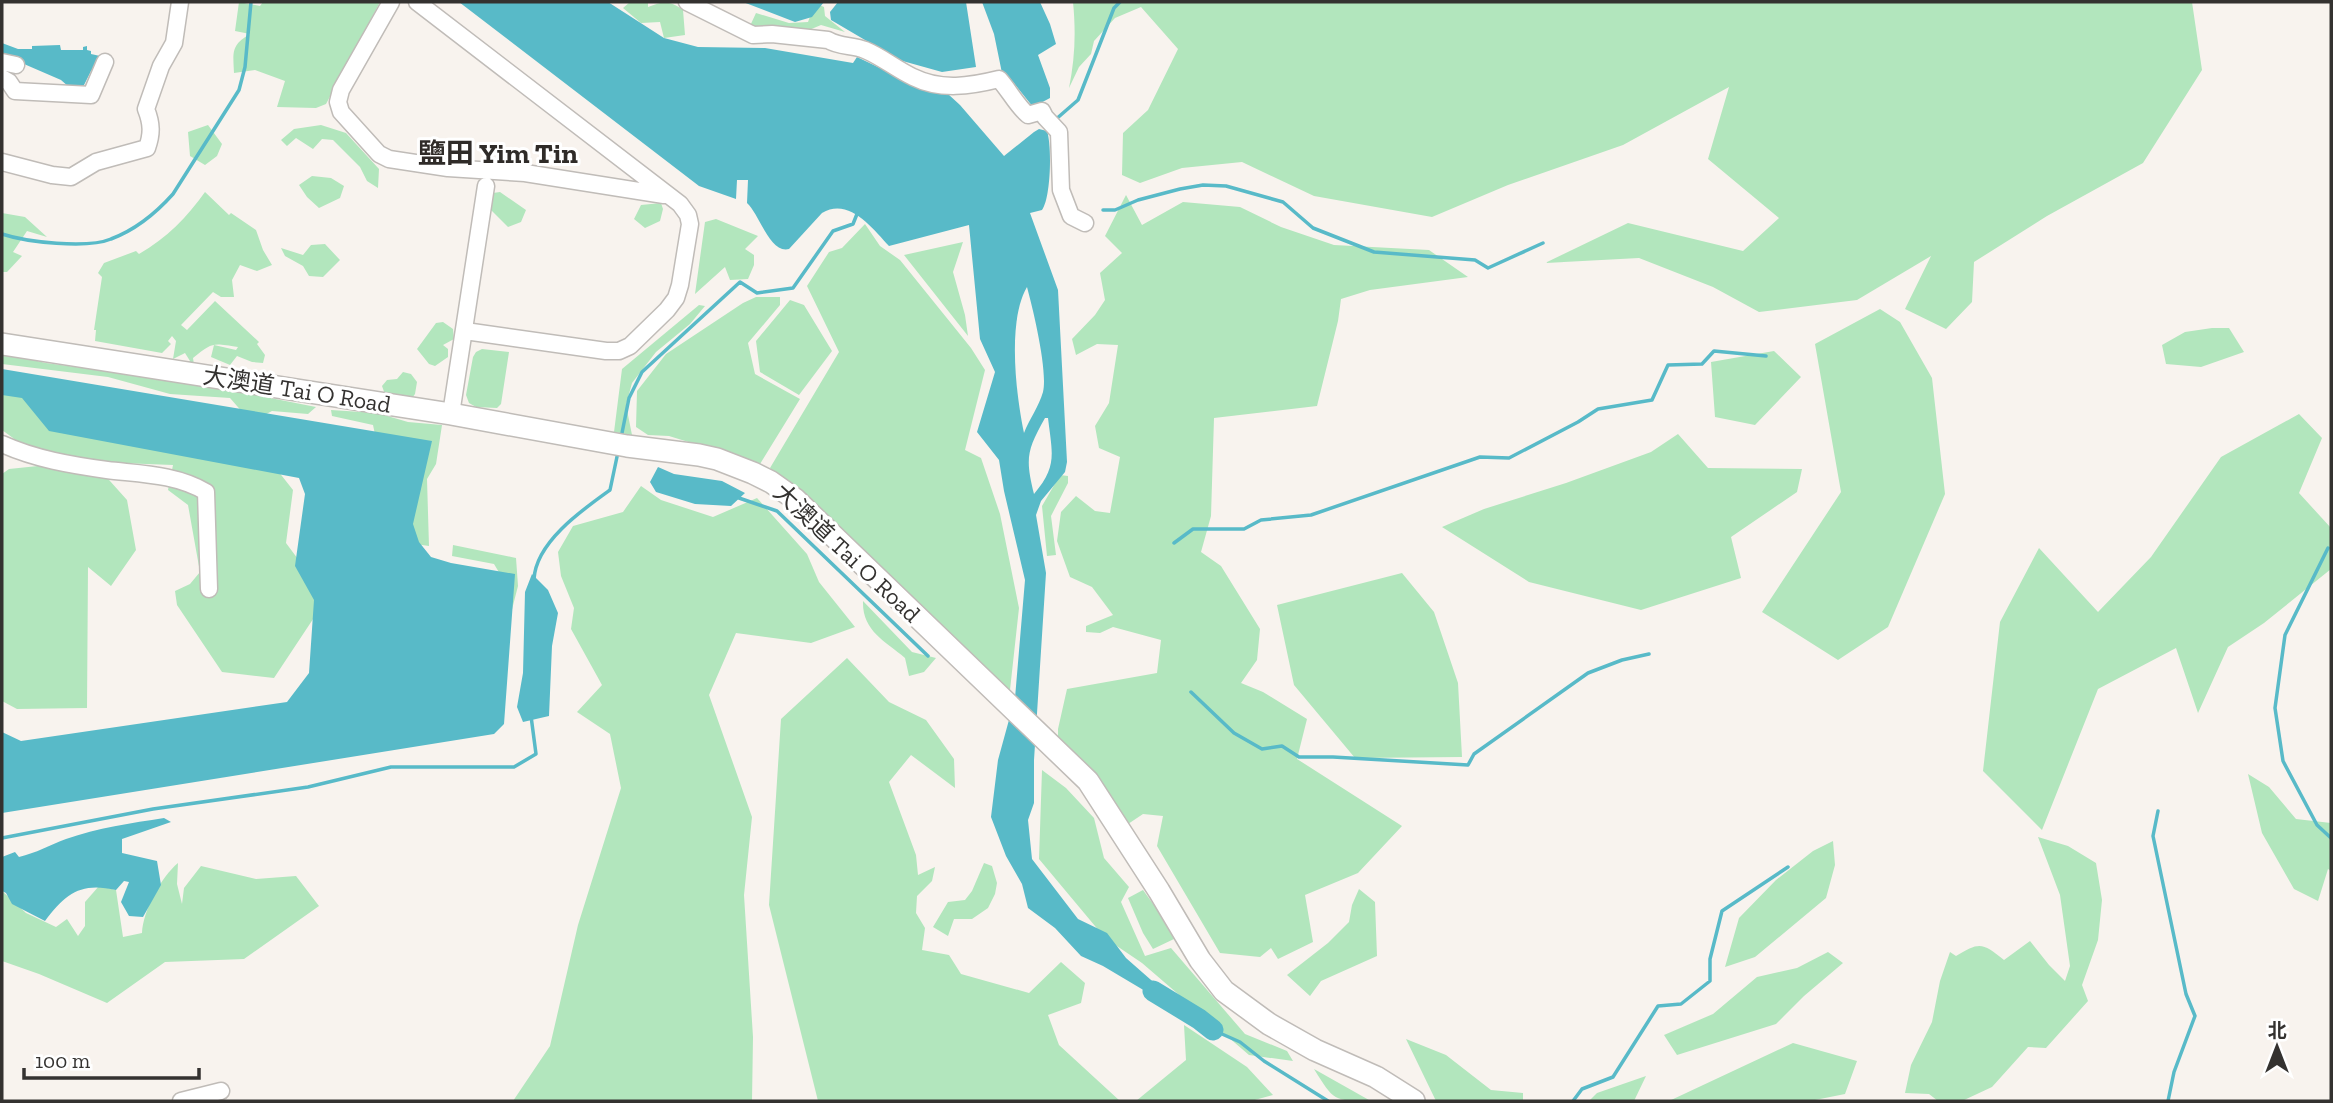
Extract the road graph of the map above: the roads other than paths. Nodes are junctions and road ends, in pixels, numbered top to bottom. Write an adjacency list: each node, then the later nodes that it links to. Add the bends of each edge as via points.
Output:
1 (180, 2): 8 (street, via 174,43 146,109 151,121 147,148 96,162 71,177)
2 (391, 2): 9 (street, via 338,102 341,113 379,154 448,168 509,171)
3 (417, 2): 7 (street)
4 (687, 2): 12 (street, via 753,35 828,40 861,48 935,85 969,87 999,79 1023,113 1028,116 1042,111 1059,132 1061,190 1071,216)
5 (105, 62): 6 (street, via 91,95 15,91)
6 (2, 78)
7 (612, 151): 9 (street, via 621,171 618,179); 11 (street)
8 (2, 162)
9 (607, 185): 11 (street)
10 (486, 186): 13 (street)
11 (670, 197): 13 (street, via 684,208 689,220 678,292 667,310 630,346 606,351)
12 (1085, 223)
13 (465, 331): 15 (street)
14 (2, 344): 15 (main road, 大澳道 Tai O Road)
15 (451, 414): 20 (main road, 大澳道 Tai O Road, via 717,459 771,482 795,499 1088,781 1224,991 1269,1024)
16 (2, 444): 17 (street, via 69,464 168,477 206,492)
17 (209, 589)
18 (221, 1091): 19 (street)
19 (181, 1101)
20 (1414, 1101)

